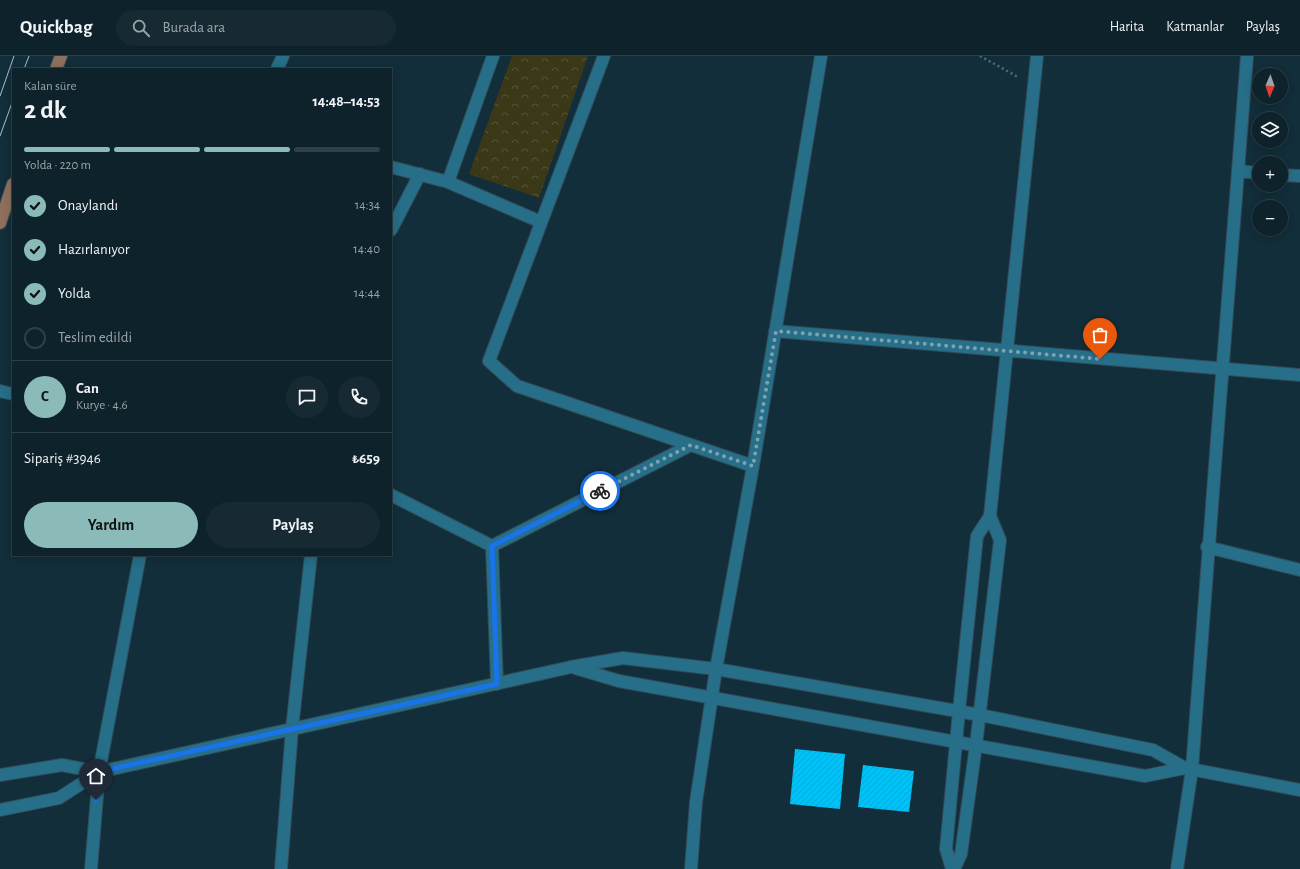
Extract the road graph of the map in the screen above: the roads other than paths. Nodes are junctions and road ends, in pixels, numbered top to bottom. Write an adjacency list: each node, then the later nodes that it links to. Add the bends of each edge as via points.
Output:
1 (61, 56): 8 (main road)
2 (283, 56): 9 (street)
3 (493, 56): 16 (street)
4 (604, 56): 18 (street)
5 (821, 56): 21 (street)
6 (1037, 56): 22 (street)
7 (1247, 56): 11 (street)
8 (56, 68)
9 (277, 68)
10 (392, 167): 13 (street)
11 (1238, 171): 12 (street); 23 (street)
12 (1252, 172)
13 (420, 174): 16 (street); 20 (street)
14 (1288, 175): 15 (street)
15 (1300, 176)
16 (448, 182): 18 (street)
17 (12, 192): 19 (main road)
18 (541, 222): 27 (street, via 489,361 517,386)
19 (0, 223)
20 (392, 228)
21 (776, 331): 22 (street); 28 (street)
22 (1007, 350): 23 (street); 30 (street)
23 (1223, 370): 24 (street); 32 (street)
24 (1300, 375)
25 (0, 391): 26 (street)
26 (12, 394)
27 (691, 445): 28 (street); 31 (street)
28 (753, 466): 37 (street)
29 (392, 496): 31 (street)
30 (990, 516): 40 (street, via 977,536); 41 (street, via 1000,540)
31 (492, 546): 38 (street)
32 (1208, 547): 35 (street); 45 (street)
33 (140, 556): 46 (street)
34 (311, 556): 42 (street)
35 (1300, 570)
36 (571, 667): 37 (street, via 623,658); 38 (street); 39 (street, via 619,681)
37 (716, 670): 39 (street); 40 (street)
38 (497, 684): 42 (street)
39 (711, 697): 43 (street); 52 (street, via 696,802)
40 (959, 712): 41 (street); 43 (street)
41 (980, 715): 44 (street); 45 (street, via 1153,750)
42 (292, 729): 46 (street); 51 (street)
43 (956, 741): 44 (street); 53 (street, via 946,849)
44 (976, 745): 45 (street, via 1144,776); 53 (street, via 961,854)
45 (1189, 769): 48 (street); 54 (street)
46 (98, 772): 47 (street, via 62,765); 49 (street, via 59,798); 50 (street)
47 (0, 775)
48 (1300, 790)
49 (0, 810)
50 (91, 869)
51 (281, 869)
52 (691, 869)
53 (953, 869)
54 (1178, 869)

